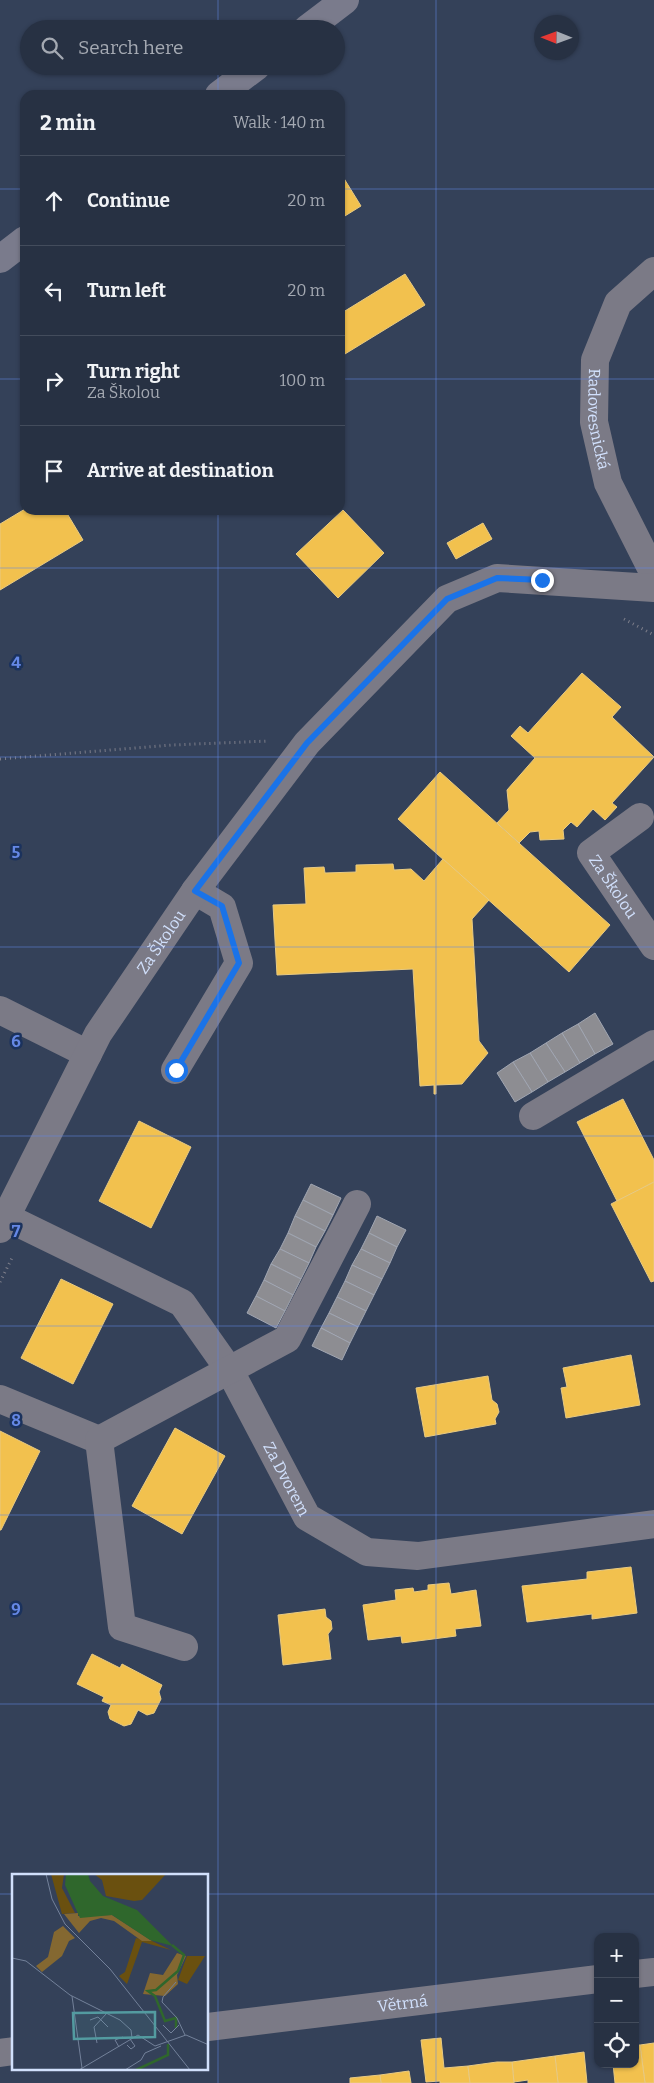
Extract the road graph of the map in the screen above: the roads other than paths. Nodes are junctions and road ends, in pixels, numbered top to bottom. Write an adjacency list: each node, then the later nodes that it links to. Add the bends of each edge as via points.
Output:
1 (345, 0): 2 (main road)
2 (319, 20)
3 (245, 75): 4 (main road)
4 (225, 90)
5 (20, 244): 6 (main road)
6 (0, 259)
7 (654, 271): 8 (street, Radovesnická, via 618,303 595,360 594,422 608,483)
8 (654, 574)
9 (654, 588): 11 (street, Za Školou, via 497,578 447,599 307,743)
10 (640, 817): 12 (street, Za Školou, via 591,853)
11 (195, 891): 15 (street, Za Školou, via 98,1034); 16 (street, via 222,906 239,963)
12 (654, 946)
13 (0, 1010): 15 (street)
14 (654, 1044): 17 (street)
15 (88, 1054): 19 (street, Za Školou)
16 (176, 1070)
17 (532, 1116)
18 (357, 1204): 20 (street, via 288,1339)
19 (3, 1223): 20 (street, Za Dvorem, via 182,1303)
20 (230, 1371): 22 (street); 23 (street, Za Dvorem, via 307,1517 368,1552 418,1556)
21 (0, 1399): 22 (street)
22 (99, 1440): 24 (street, via 122,1627)
23 (654, 1524)
24 (184, 1647)
25 (654, 1972): 26 (street)
26 (639, 1974)
27 (594, 1980): 28 (street, Větrná)
28 (209, 2028)

